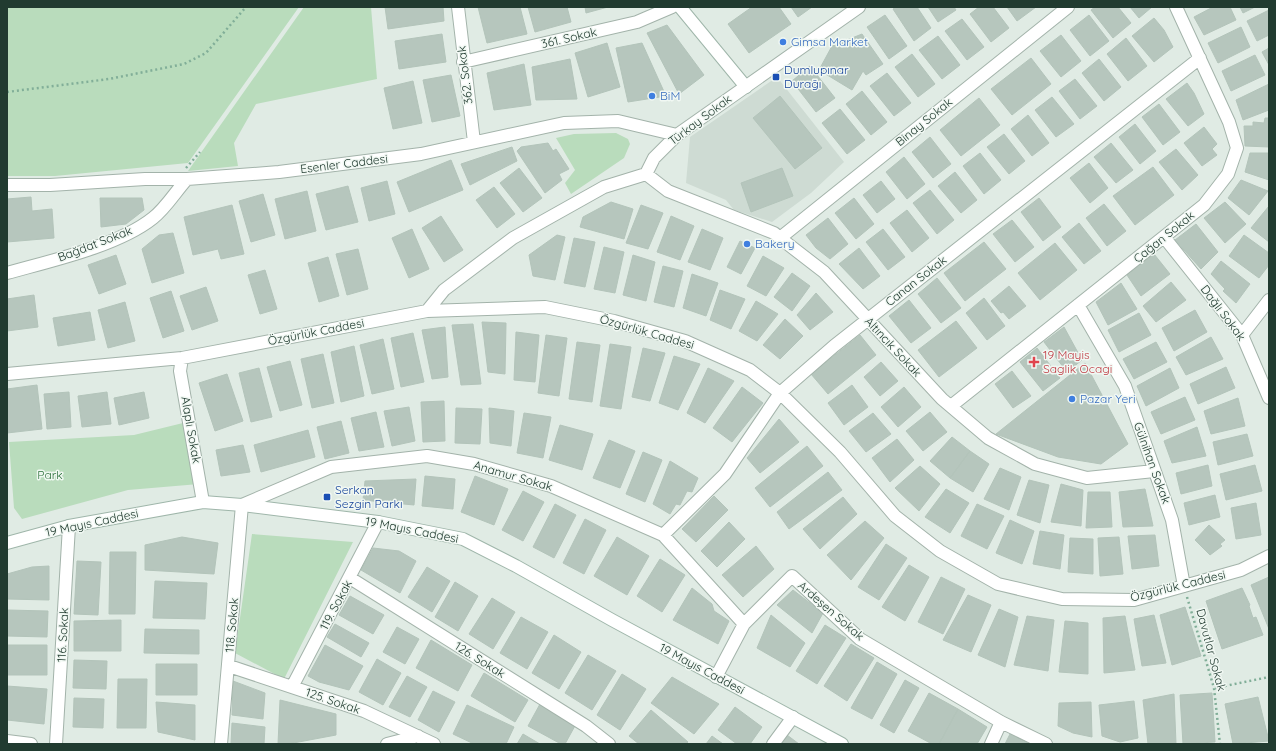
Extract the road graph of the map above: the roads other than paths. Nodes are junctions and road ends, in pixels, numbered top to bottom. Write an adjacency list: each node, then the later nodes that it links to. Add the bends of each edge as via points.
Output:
1 (458, 7): 8 (street, 362. Sokak)
2 (672, 7): 8 (street, 361. Sokak, via 637,22)
3 (680, 7): 9 (street)
4 (859, 7): 9 (street, Türkay Sokak)
5 (1068, 7): 16 (street, Binay Sokak)
6 (1176, 7): 7 (street, Çağan Sokak)
7 (1200, 58): 15 (street, Çağan Sokak, via 1229,122 1237,148 1228,174 1204,205); 21 (street, Canan Sokak)
8 (463, 62): 11 (street, 362. Sokak)
9 (746, 87): 10 (street, Türkay Sokak)
10 (677, 135): 11 (street, Esenler Caddesi, via 618,121 564,124); 13 (street, Türkay Sokak, via 654,158)
11 (474, 142): 12 (street, Esenler Caddesi, via 421,154 279,172)
12 (186, 173): 14 (street, Esenler Caddesi, via 145,179); 17 (street, Bağdat Sokak, via 154,218 126,234 62,258)
13 (646, 174): 16 (street, Altıncık Sokak, via 668,191 774,233); 20 (street, via 604,187 513,238 444,290)
14 (7, 185)
15 (1164, 237): 19 (street, Çağan Sokak); 22 (street, Dağlı Sokak)
16 (780, 238): 21 (street, Altıncık Sokak, via 824,272)
17 (7, 274)
18 (1269, 300): 22 (street)
19 (1078, 305): 27 (street, Çağan Sokak); 28 (street, Gülnihan Sokak, via 1125,386)
20 (427, 311): 23 (street, Özgürlük Caddesi); 25 (street, Özgürlük Caddesi, via 545,307 614,321 685,341 750,370)
21 (867, 319): 25 (street, Canan Sokak); 27 (street, Altıncık Sokak)
22 (1242, 335): 26 (street, Dağlı Sokak)
23 (182, 358): 24 (street, Özgürlük Caddesi); 29 (street, Alaplı Sokak, via 180,371)
24 (7, 374)
25 (780, 393): 33 (street, Canan Sokak, via 725,474); 37 (street, Özgürlük Caddesi, via 840,452 895,516 940,551 998,584 1062,599 1134,600)
26 (1269, 398)
27 (951, 406): 28 (street, Altıncık Sokak, via 988,438 1035,464 1087,478)
28 (1154, 471): 37 (street, Gülnihan Sokak, via 1172,520)
29 (203, 502): 30 (street, 19 Mayıs Caddesi); 32 (street, 19 Mayıs Caddesi)
30 (242, 505): 31 (street, 19 Mayıs Caddesi); 33 (street, Anamur Sokak, via 331,467 427,456 474,464 551,486); 39 (street, 118. Sokak)
31 (378, 522): 36 (street, 119. Sokak); 40 (street, 19 Mayıs Caddesi, via 462,539 516,566)
32 (69, 526): 34 (street, 19 Mayıs Caddesi); 47 (street, 116. Sokak)
33 (663, 535): 38 (street, Anamur Sokak)
34 (7, 543)
35 (1269, 556): 37 (street, Özgürlük Caddesi, via 1241,570)
36 (350, 578): 41 (street, 119. Sokak); 51 (street, 126. Sokak, via 586,726)
37 (1184, 586)
38 (744, 624): 40 (street, Ardeşen Sokak); 43 (street, Ardeşen Sokak, via 792,576 860,639)
39 (229, 666): 41 (street, 125. Sokak); 48 (street, 118. Sokak)
40 (716, 677): 42 (street, 19 Mayıs Caddesi)
41 (292, 687): 44 (street, 125. Sokak, via 364,711)
42 (793, 717): 52 (street); 53 (street, 19 Mayıs Caddesi)
43 (1001, 722): 54 (street); 55 (street, Ardeşen Sokak)
44 (418, 736): 49 (street); 50 (street, 125. Sokak)
45 (7, 742): 46 (street)
46 (31, 744)
47 (56, 744)
48 (221, 744)
49 (387, 744)
50 (434, 744)
51 (609, 744)
52 (773, 744)
53 (842, 744)
54 (991, 744)
55 (1046, 744)

